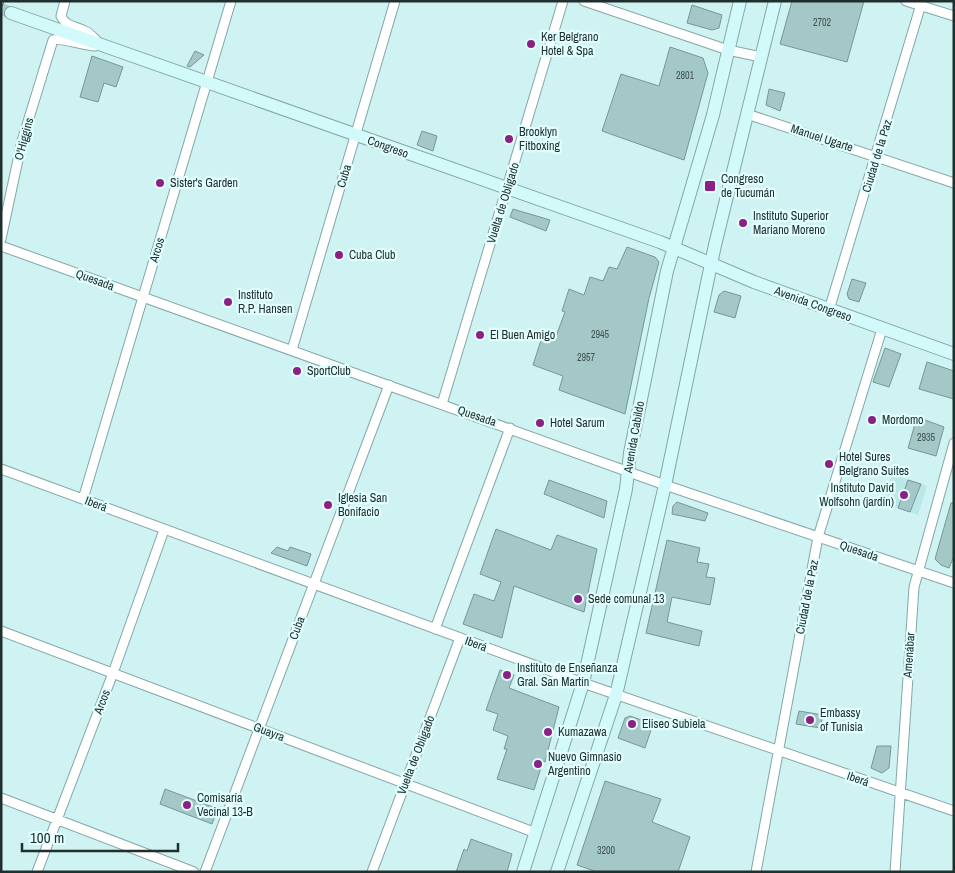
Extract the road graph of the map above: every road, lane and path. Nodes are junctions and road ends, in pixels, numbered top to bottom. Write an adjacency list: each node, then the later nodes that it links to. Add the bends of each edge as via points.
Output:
1 (65, 1): 13 (street, Congreso, via 61,16 66,24 87,32)
2 (231, 1): 16 (street, Arcos)
3 (395, 1): 18 (street, Cuba)
4 (562, 1): 21 (street, Vuelta de Obligado)
5 (584, 1): 14 (street)
6 (740, 1): 14 (main road, Avenida Cabildo)
7 (775, 1): 15 (main road)
8 (906, 1): 9 (street)
9 (922, 4): 11 (street); 19 (street, Ciudad de la Paz)
10 (12, 13): 13 (main road, Congreso)
11 (954, 16)
12 (53, 40): 13 (street, Congreso); 22 (street, O'Higgins, via 22,141)
13 (102, 46): 16 (main road, Congreso)
14 (728, 50): 15 (street); 24 (main road, Avenida Cabildo)
15 (761, 57): 17 (main road)
16 (207, 83): 18 (main road, Congreso); 26 (street, Arcos)
17 (746, 114): 19 (street, Manuel Ugarte); 25 (main road)
18 (356, 136): 21 (main road, Congreso); 29 (street, Cuba)
19 (877, 156): 20 (street, Manuel Ugarte); 27 (street, Ciudad de la Paz)
20 (954, 183)
21 (507, 189): 24 (main road, Congreso); 32 (street, Vuelta de Obligado)
22 (1, 239)
23 (1, 246): 26 (street, Quesada)
24 (674, 248): 25 (main road, Avenida Congreso); 36 (main road, Avenida Cabildo)
25 (711, 265): 27 (main road, Avenida Congreso); 37 (main road)
26 (142, 298): 29 (street, Quesada); 38 (street, Arcos)
27 (829, 310): 28 (main road, Avenida Congreso)
28 (882, 329): 30 (main road, Avenida Congreso); 40 (street, Ciudad de la Paz)
29 (292, 350): 31 (street, Quesada)
30 (954, 354)
31 (389, 385): 32 (street, Quesada); 43 (street, Cuba)
32 (442, 404): 33 (street, Quesada)
33 (510, 428): 36 (street, Quesada); 44 (street)
34 (954, 443): 41 (street, Amenábar)
35 (1, 469): 38 (street, Iberá)
36 (628, 470): 37 (street, Quesada); 48 (main road, Avenida Cabildo)
37 (665, 485): 40 (street, Quesada); 49 (main road)
38 (83, 499): 39 (street, Iberá)
39 (164, 530): 43 (street, Iberá); 47 (street, Arcos)
40 (818, 538): 41 (street, Quesada); 51 (street, Ciudad de la Paz)
41 (917, 571): 42 (street, Quesada); 53 (street, Amenábar)
42 (954, 583)
43 (313, 585): 44 (street, Iberá); 50 (street, Cuba)
44 (435, 629): 46 (street, Iberá)
45 (1, 631): 47 (street, Guayra)
46 (460, 638): 48 (street, Iberá); 52 (street, Vuelta de Obligado)
47 (113, 673): 50 (street, Guayra); 56 (street, Arcos)
48 (583, 683): 49 (street, Iberá); 57 (main road, Avenida Cabildo)
49 (616, 695): 51 (street, Iberá); 63 (main road)
50 (260, 728): 52 (street, Guayra); 60 (street, Cuba)
51 (778, 752): 53 (street, Iberá); 64 (street, Ciudad de la Paz)
52 (405, 784): 57 (street, Guayra); 61 (street, Vuelta de Obligado)
53 (900, 794): 55 (street, Iberá); 65 (street, Amenábar)
54 (1, 798): 56 (street)
55 (954, 811)
56 (57, 820): 58 (street, Arcos); 59 (street)
57 (536, 833): 62 (main road, Avenida Cabildo)
58 (37, 872)
59 (194, 872)
60 (205, 872)
61 (372, 872)
62 (523, 872)
63 (557, 872)
64 (756, 872)
65 (895, 872)

